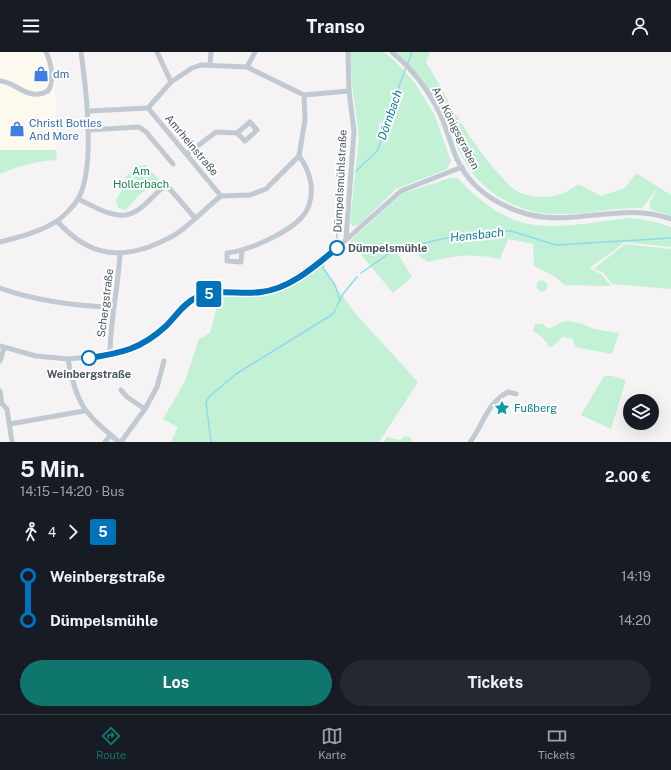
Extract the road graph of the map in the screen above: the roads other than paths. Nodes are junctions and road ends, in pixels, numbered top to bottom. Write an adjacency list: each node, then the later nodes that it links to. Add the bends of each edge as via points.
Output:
1 (46, 52): 10 (street, via 51,62 51,84 48,91 25,93 9,82)
2 (81, 52): 15 (street)
3 (157, 52): 11 (street)
4 (211, 52): 8 (street)
5 (255, 52): 9 (street)
6 (348, 52): 12 (street, Dümpelsmühlstraße)
7 (392, 52): 21 (street, Am Königsgraben, via 412,72 439,112)
8 (210, 64): 9 (street); 11 (street, via 192,68)
9 (247, 67): 13 (street)
10 (0, 82)
11 (171, 82): 14 (street)
12 (349, 91): 13 (street); 27 (street, Dümpelsmühlstraße, via 354,131)
13 (304, 95): 19 (street, via 305,120)
14 (148, 108): 15 (street); 18 (street, Amrheinstraße)
15 (88, 111): 16 (street)
16 (88, 130): 20 (street, via 139,127); 23 (street, via 86,174)
17 (237, 133): 18 (street, via 216,132)
18 (187, 154): 22 (street, Amrheinstraße)
19 (299, 156): 22 (street, via 266,189 250,195); 29 (street, via 305,163 312,183 309,205 300,218 267,241)
20 (173, 164)
21 (462, 167): 25 (street, Am Königsgraben, via 473,183 488,196 528,214 553,218 632,212 651,213); 27 (street, via 401,191)
22 (221, 196): 24 (street)
23 (78, 199): 24 (street, via 110,213 124,215 136,210 162,188 169,188); 26 (street)
24 (195, 218): 30 (street, via 178,233 155,245)
25 (671, 219)
26 (57, 221): 28 (street, via 26,235); 30 (street, via 82,243 97,250)
27 (346, 239): 34 (street, via 328,255 283,286 260,293 204,294 188,303 148,341 131,350)
28 (0, 242)
29 (242, 251)
30 (120, 254): 32 (street, Schergstraße)
31 (0, 288): 32 (street, via 50,302 74,306)
32 (113, 307): 34 (street, Schergstraße)
33 (2, 347): 35 (street, via 36,356); 36 (street)
34 (110, 355): 35 (street)
35 (68, 359): 43 (street, via 72,385)
36 (0, 361)
37 (164, 361): 42 (street, via 157,387)
38 (121, 390): 42 (street)
39 (0, 391): 41 (street)
40 (516, 394): 49 (street, via 508,392 493,402 477,434)
41 (1, 405): 44 (street, via 7,409)
42 (145, 409): 48 (street)
43 (84, 411): 44 (street); 45 (street)
44 (10, 424): 46 (street)
45 (111, 436): 47 (street); 48 (street)
46 (12, 442)
47 (105, 442)
48 (120, 442)
49 (470, 442)

